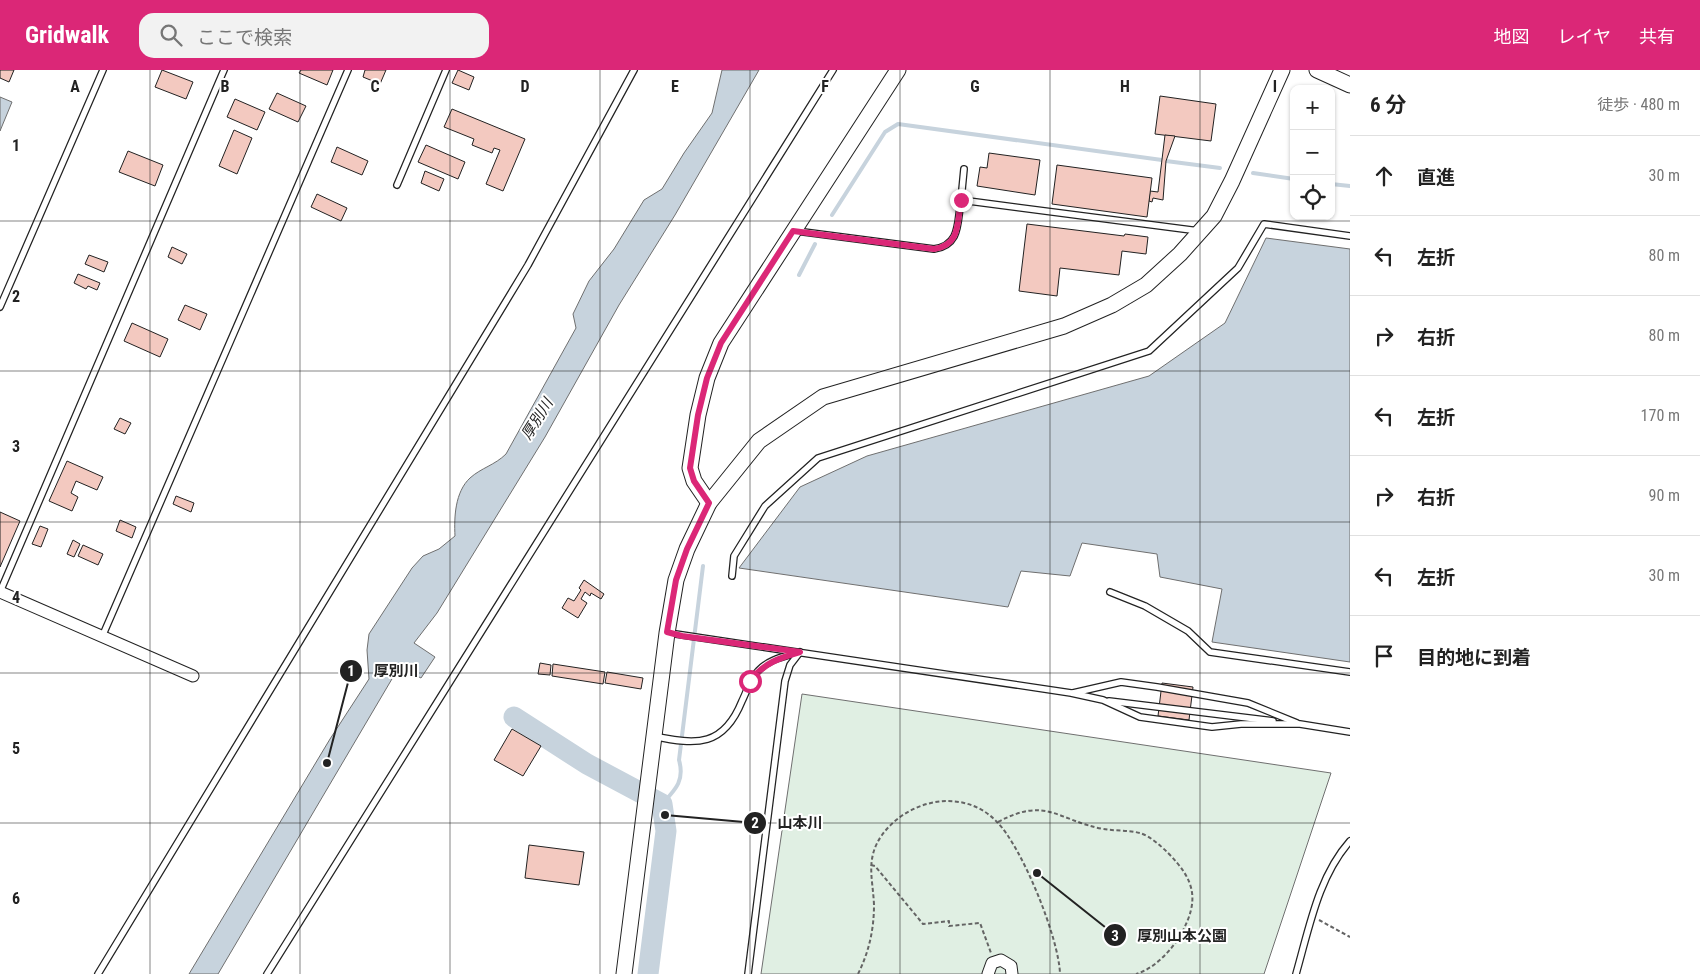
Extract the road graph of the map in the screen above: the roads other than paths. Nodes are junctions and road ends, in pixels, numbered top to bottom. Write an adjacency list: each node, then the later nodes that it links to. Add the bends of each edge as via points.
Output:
1 (103, 70): 17 (lane)
2 (224, 70): 20 (lane)
3 (348, 70): 23 (lane)
4 (446, 70): 12 (lane)
5 (634, 70): 33 (lane, via 528,265)
6 (833, 70): 34 (lane)
7 (898, 70): 14 (street)
8 (1282, 70): 15 (street, via 1232,181 1214,216)
9 (1317, 70): 10 (street)
10 (1350, 85)
11 (964, 169): 13 (lane)
12 (396, 186)
13 (961, 200): 14 (lane, via 955,236 945,247 934,249); 15 (lane)
14 (793, 231): 18 (street, via 721,343 707,378 690,468 694,481)
15 (1201, 231): 18 (street, via 1146,285 1112,305 1064,326 823,397 759,441)
16 (1350, 236): 19 (lane, via 1264,224 1238,268 1149,351 818,458 765,506 734,556)
17 (0, 307)
18 (709, 503): 22 (street, via 676,580)
19 (732, 576)
20 (0, 592): 23 (street)
21 (1110, 592): 25 (lane, via 1145,606 1188,631 1210,652)
22 (667, 632): 24 (lane); 31 (street)
23 (102, 637): 26 (street)
24 (800, 652): 27 (lane); 31 (lane, via 775,659 758,671 726,730 714,737 697,742); 36 (lane, via 790,665 785,681)
25 (1350, 672)
26 (193, 676)
27 (1071, 693): 28 (lane); 29 (lane, via 1121,682 1248,703)
28 (1103, 700): 29 (lane); 29 (lane, via 1140,717 1212,727)
29 (1300, 724): 30 (lane)
30 (1350, 732)
31 (654, 736): 35 (street)
32 (1350, 841): 39 (lane, via 1338,854 1323,885)
33 (98, 974)
34 (267, 974)
35 (624, 974)
36 (748, 974)
37 (988, 974): 38 (street, via 989,966 1001,960 1008,963)
38 (1012, 974)
39 (1296, 974)

